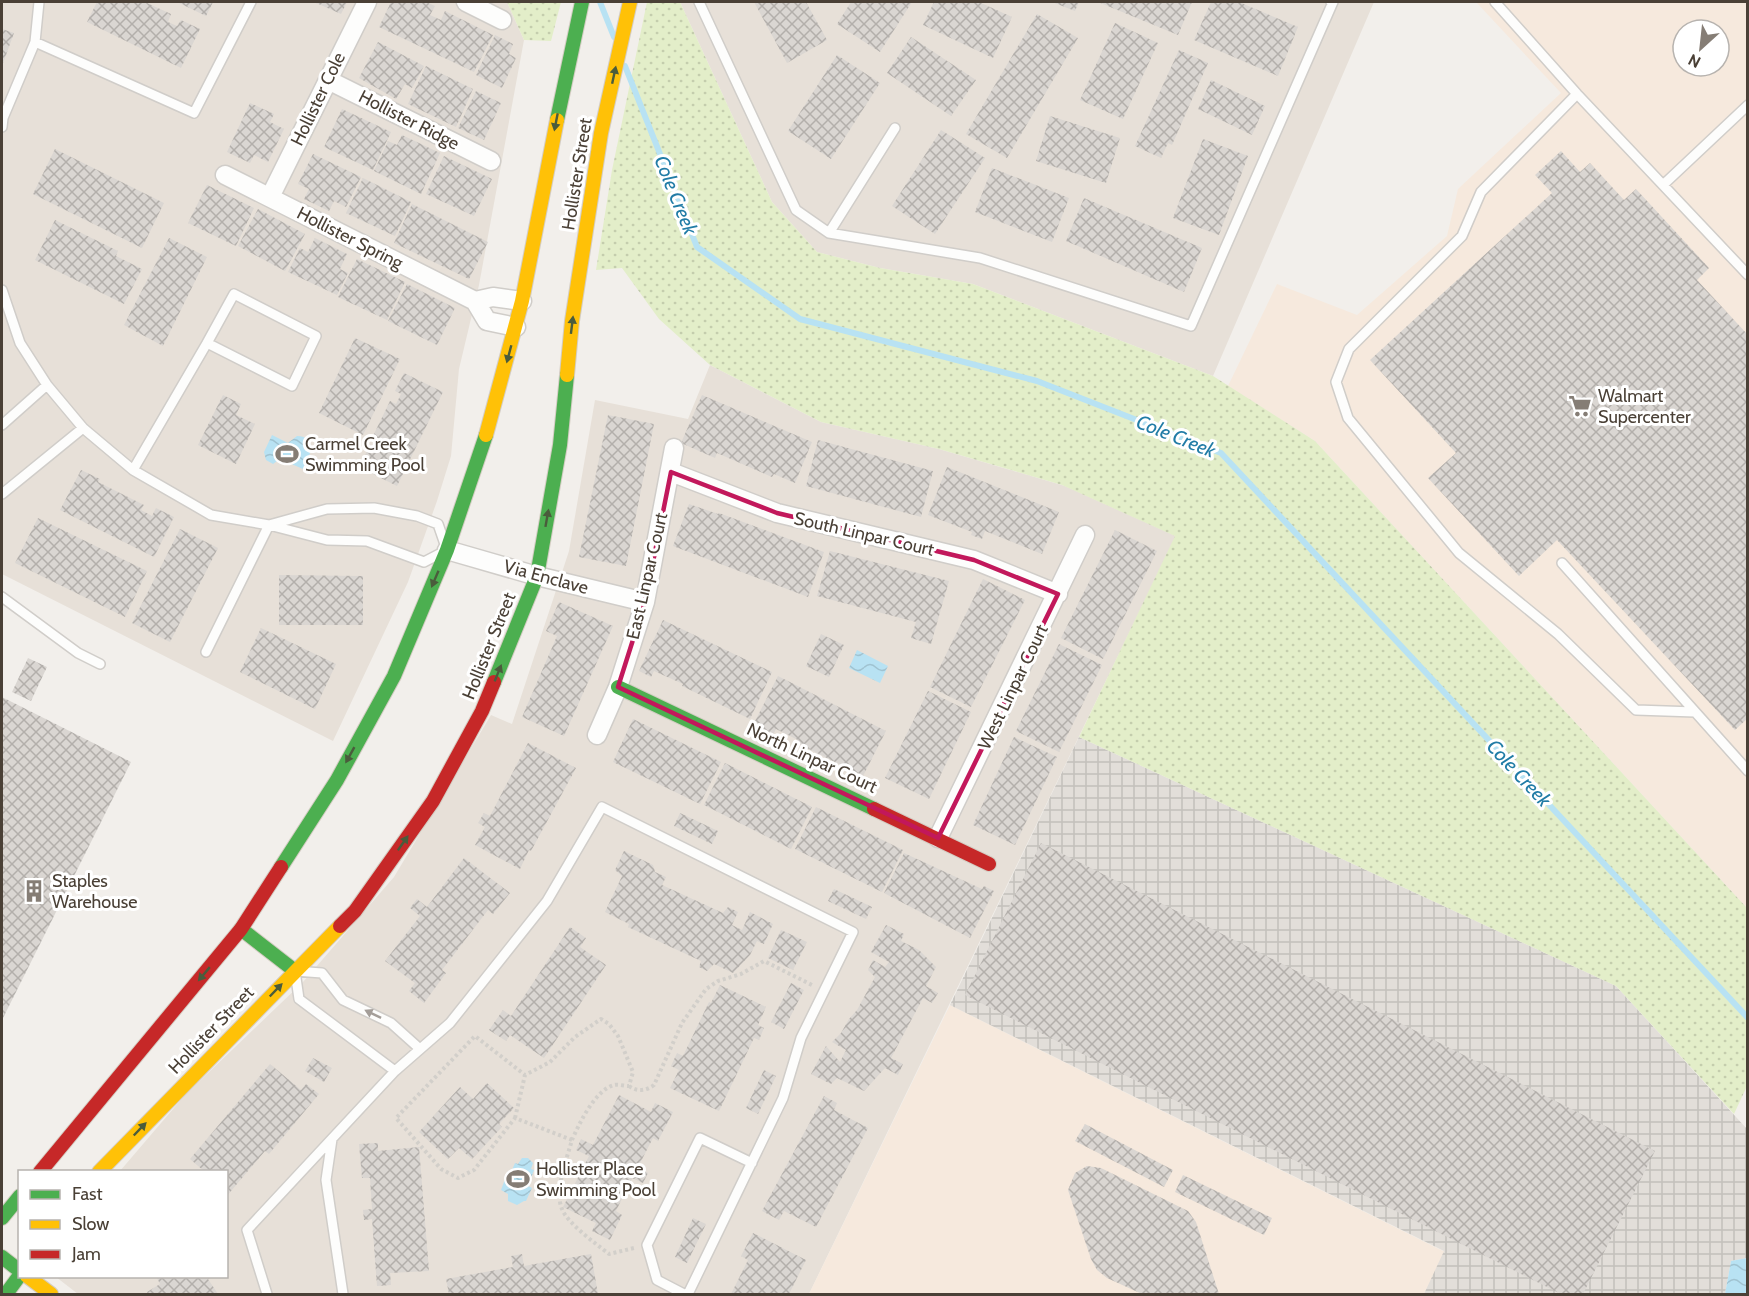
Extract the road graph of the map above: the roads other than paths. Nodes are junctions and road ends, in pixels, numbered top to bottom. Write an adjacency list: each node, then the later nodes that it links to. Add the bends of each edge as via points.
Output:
1 (39, 2): 11 (lane)
2 (251, 2): 11 (lane, via 194,113)
3 (367, 2): 12 (street, Hollister Cole)
4 (466, 2): 10 (street)
5 (582, 2): 25 (main road, Hollister Street, one-way to 25)
6 (630, 2): 39 (main road, Hollister Street, one-way to 6, via 560,445 572,321 601,133)
7 (699, 2): 21 (lane, via 796,210)
8 (1331, 2): 21 (lane, via 1191,326 980,258)
9 (1495, 2): 13 (lane)
10 (502, 20)
11 (35, 42): 15 (lane)
12 (328, 80): 17 (street, Hollister Ridge); 20 (street, Hollister Cole)
13 (1577, 94): 19 (lane); 46 (lane, via 1481,192 1462,236 1348,349 1336,382 1348,418 1459,553 1558,634 1636,710)
14 (1748, 105): 19 (lane)
15 (2, 121)
16 (895, 128): 21 (lane)
17 (491, 161)
18 (225, 175): 20 (street, Hollister Spring)
19 (1663, 185): 22 (lane)
20 (270, 197): 24 (street, Hollister Spring)
21 (829, 233)
22 (1748, 274)
23 (2, 290): 28 (lane, via 20,343)
24 (475, 301): 25 (street, via 493,297); 26 (street, Hollister Spring, via 487,321)
25 (522, 301): 26 (main road, Hollister Street)
26 (516, 327): 37 (main road, Hollister Street, one-way to 37, via 491,419)
27 (207, 343): 27 (lane, via 292,386 316,336 234,294); 32 (lane)
28 (47, 385): 29 (lane); 30 (lane)
29 (2, 424)
30 (83, 428): 32 (lane); 34 (lane)
31 (674, 448): 33 (street, East Linpar Court)
32 (133, 470): 35 (lane, via 211,515)
33 (671, 472): 40 (street, South Linpar Court, via 777,513 974,560); 42 (street, East Linpar Court)
34 (2, 494)
35 (269, 525): 37 (lane, via 327,540 367,541 424,562); 37 (lane, via 327,509 374,508 438,524); 43 (lane)
36 (1085, 535): 40 (street, West Linpar Court)
37 (447, 550): 39 (street, Via Enclave); 51 (main road, Hollister Street, one-way to 51, via 388,686 336,780)
38 (1562, 563): 46 (lane)
39 (537, 576): 42 (street, Via Enclave); 52 (main road, Hollister Street, one-way to 39, via 355,911 433,801 482,711)
40 (1058, 594): 49 (street, West Linpar Court)
41 (2, 597): 44 (lane, via 78,653)
42 (645, 602): 45 (street, East Linpar Court)
43 (206, 652)
44 (100, 664)
45 (618, 687): 47 (street, East Linpar Court); 49 (main road, North Linpar Court)
46 (1695, 712): 48 (lane)
47 (597, 735)
48 (1748, 771)
49 (938, 838): 50 (main road, North Linpar Court)
50 (989, 864)
51 (241, 929): 52 (main road); 57 (main road, Hollister Street, one-way to 57)
52 (295, 971): 53 (lane, one-way to 52, via 391,1023 343,1000 322,973); 54 (lane, via 299,999); 58 (main road, Hollister Street, one-way to 52)
53 (420, 1049): 54 (lane); 56 (lane, via 450,1023 547,901 602,807 853,932 801,1038 783,1098)
54 (395, 1071): 55 (lane)
55 (332, 1139): 67 (lane, via 247,1230); 68 (lane, via 326,1180)
56 (752, 1163): 69 (lane); 69 (lane, via 700,1138 647,1245 657,1280)
57 (42, 1170)
58 (101, 1170)
59 (18, 1198): 60 (main road)
60 (2, 1218)
61 (2, 1257): 62 (main road)
62 (18, 1269)
63 (18, 1278): 65 (main road)
64 (30, 1278): 66 (main road)
65 (6, 1294)
66 (51, 1294)
67 (267, 1294)
68 (343, 1294)
69 (686, 1294)

